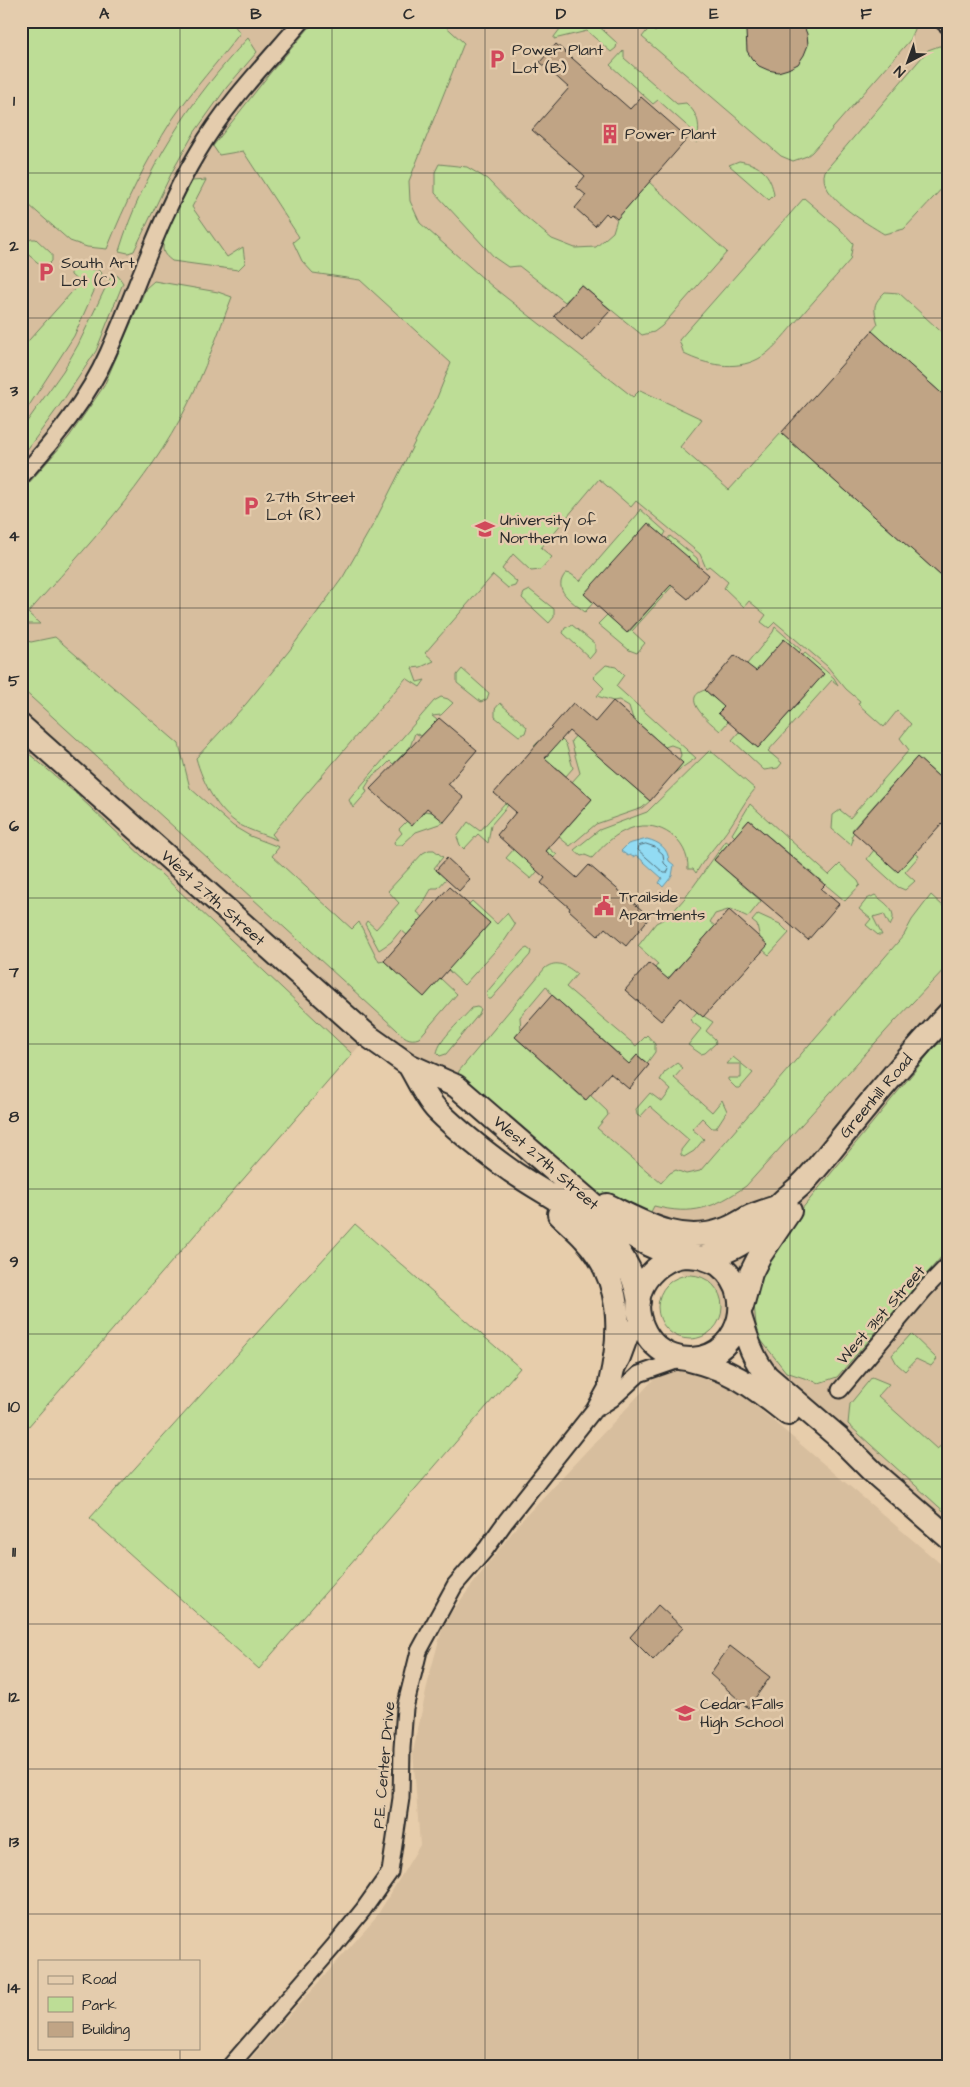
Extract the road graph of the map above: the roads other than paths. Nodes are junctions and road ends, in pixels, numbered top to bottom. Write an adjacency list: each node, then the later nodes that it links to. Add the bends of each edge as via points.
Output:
1 (302, 21): 4 (street, via 232,103 198,151 172,202 108,354 59,434)
2 (942, 21): 3 (street)
3 (949, 27)
4 (21, 477)
5 (21, 726): 7 (main road, West 27th Street, via 368,1036)
6 (949, 1013): 9 (main road, Greenhill Road)
7 (409, 1065): 8 (main road, West 27th Street, via 436,1109); 10 (main road, West 27th Street, via 456,1086)
8 (510, 1170): 14 (main road, West 27th Street, via 591,1223 610,1240 634,1278); 17 (main road, via 584,1238 606,1270 616,1295 618,1316 616,1358)
9 (805, 1181): 11 (main road, Greenhill Road); 15 (main road, Greenhill Road, via 789,1214 751,1273)
10 (577, 1189): 11 (main road, via 659,1230 690,1236 723,1230); 12 (main road, West 27th Street, via 636,1238 670,1255)
11 (777, 1207): 12 (main road, Greenhill Road, via 749,1238 728,1250)
12 (693, 1257): 14 (main road, via 668,1261 653,1271 643,1285); 15 (main road, via 718,1265 731,1277 739,1291)
13 (949, 1264): 18 (street, West 31st Street)
14 (639, 1307): 16 (main road, via 647,1336 658,1348); 17 (street, P.E. Center Drive, via 622,1359)
15 (741, 1312): 16 (main road, via 731,1338 719,1350 705,1357); 20 (main road, via 751,1352 762,1371)
16 (686, 1359): 19 (street, P.E. Center Drive, via 639,1374); 20 (main road, via 712,1365 745,1380 831,1448)
17 (610, 1383): 19 (street, P.E. Center Drive)
18 (840, 1390)
19 (594, 1410): 22 (street, P.E. Center Drive, via 455,1585 419,1651 405,1708 401,1798 390,1872 334,1947)
20 (873, 1472): 21 (main road)
21 (949, 1538)
22 (230, 2066)

